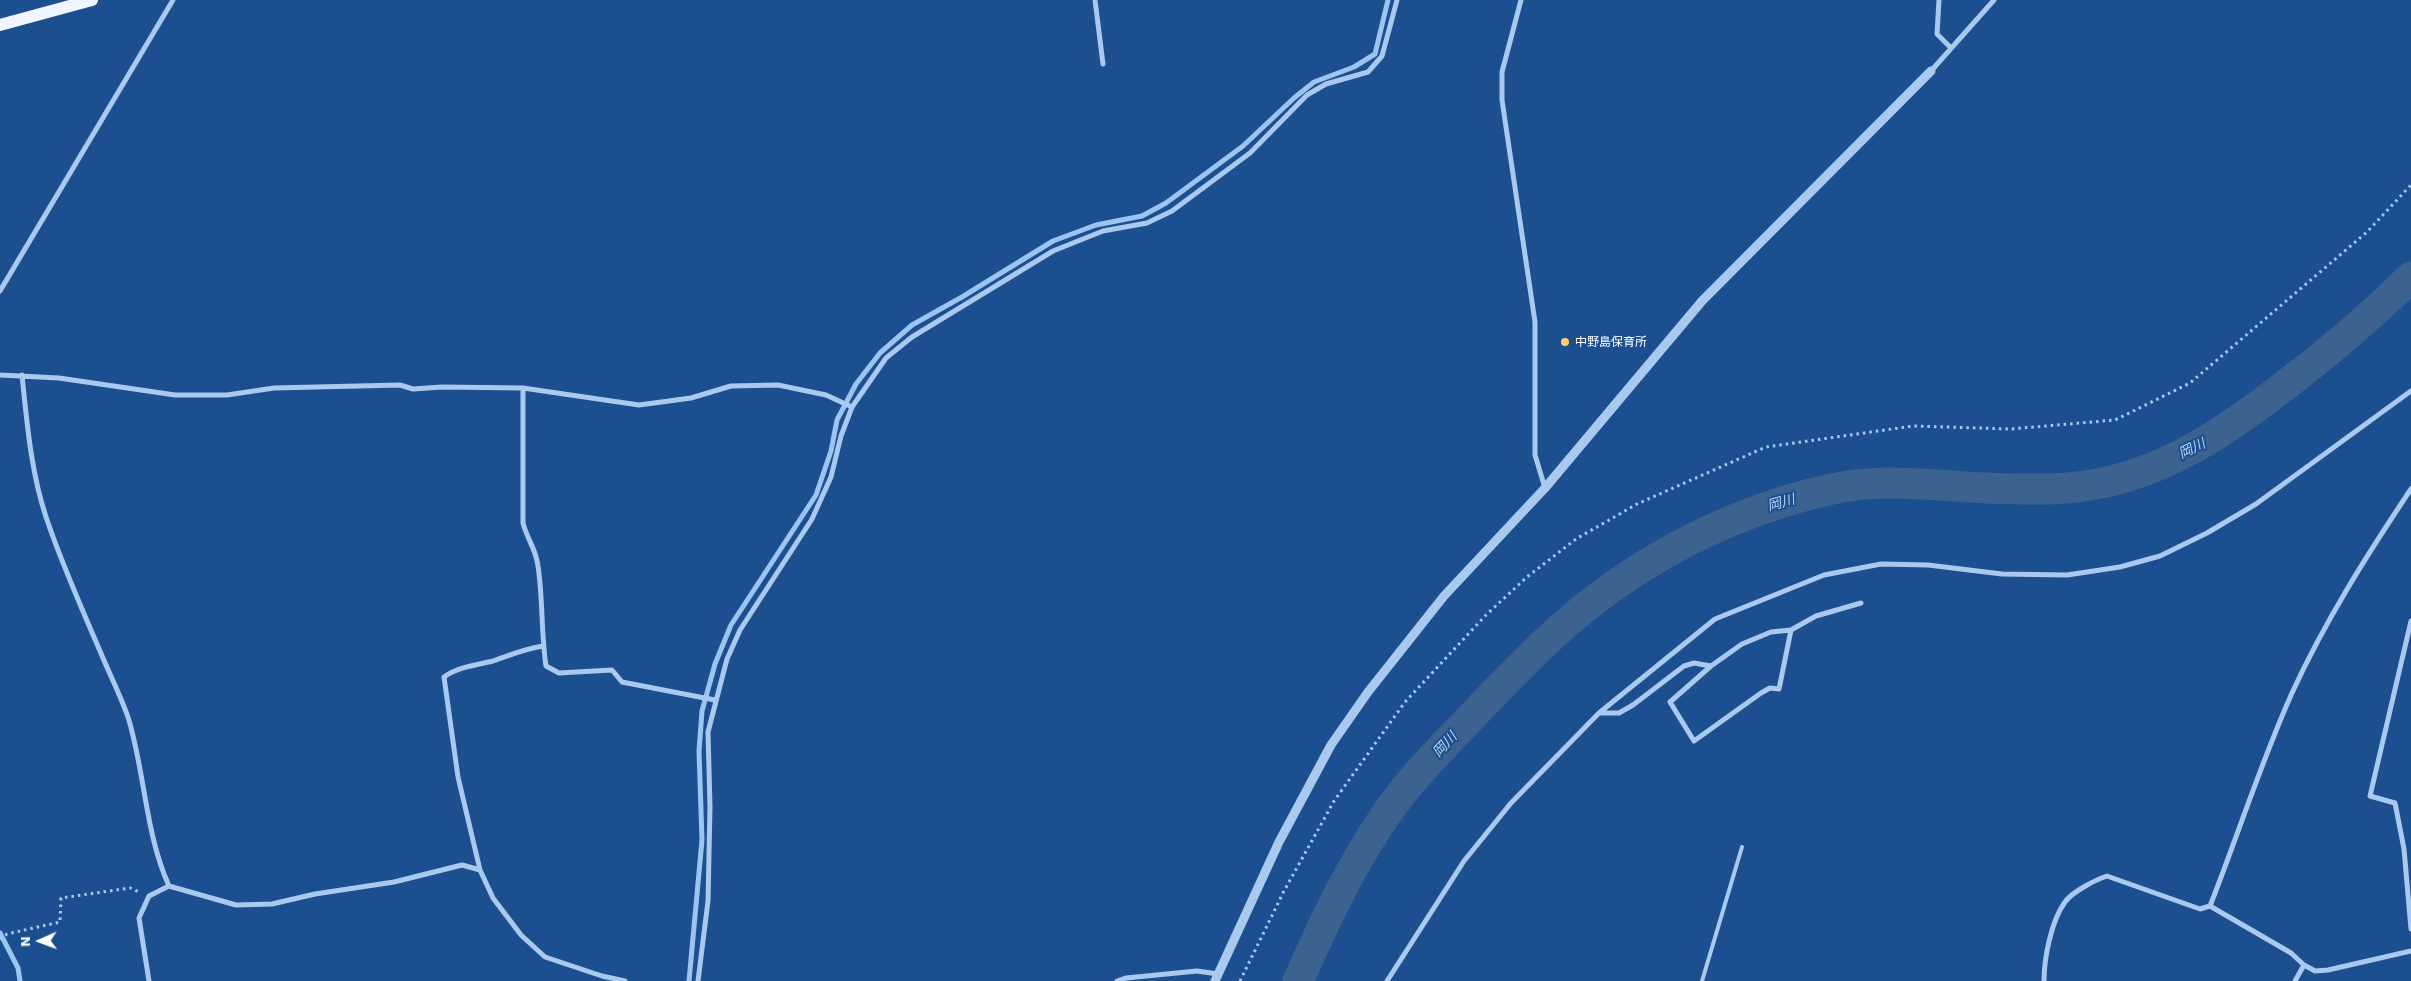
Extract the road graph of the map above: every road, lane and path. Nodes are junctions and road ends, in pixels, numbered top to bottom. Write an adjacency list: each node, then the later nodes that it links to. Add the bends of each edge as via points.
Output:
1 (92, 0): 8 (main road)
2 (172, 0): 13 (street)
3 (1095, 0): 10 (street)
4 (1397, 0): 18 (street, via 1382,56 1368,72 1326,84 1306,95 1250,153 1172,211 1147,223 1103,231 1053,251 912,337 886,358)
5 (1521, 0): 19 (street, via 1502,72 1502,100 1535,322 1535,455)
6 (1939, 0): 9 (street, via 1937,34)
7 (1994, 0): 9 (street)
8 (0, 25)
9 (1951, 48): 11 (street)
10 (1103, 64)
11 (1931, 71): 19 (street, via 1702,301)
12 (2411, 185): 42 (path, via 2367,232 2190,383 2115,420 2011,429 1913,426 1766,447 1636,504 1576,539 1486,614 1405,702 1334,801 1284,891)
13 (0, 291)
14 (0, 375): 15 (street)
15 (22, 376): 16 (street, via 59,378 175,395 227,395 274,388 400,385 413,389); 30 (street, via 32,461 45,516 127,716 162,870)
16 (523, 388): 18 (street, via 639,404 691,398 731,386 778,385 826,395); 24 (street, via 523,523 539,567)
17 (2411, 392): 27 (street, via 2256,504 2160,556 2120,567 2067,575 2002,574 1928,565 1881,564 1824,575 1716,619)
18 (852, 407): 26 (street, via 831,478 812,519 740,630)
19 (1546, 488): 37 (street, via 1444,596 1331,744 1279,842)
20 (2411, 489): 32 (street, via 2328,620 2292,693)
21 (1861, 603): 23 (street, via 1816,616)
22 (2411, 621): 33 (street, via 2370,796 2395,803 2404,849)
23 (1791, 630): 25 (street, via 1771,632 1742,644); 25 (street, via 1779,689 1770,688 1761,693 1694,741 1670,702)
24 (543, 646): 26 (street, via 546,666 559,673 612,670 622,682); 29 (street, via 453,670 444,677 458,777)
25 (1711, 666): 27 (street, via 1694,663 1684,666 1619,713)
26 (715, 700): 40 (street, via 708,732 708,902)
27 (1599, 713): 43 (street, via 1511,803 1464,860)
28 (1742, 847): 44 (lane)
29 (480, 870): 30 (street, via 462,865 394,882 272,904 236,905); 39 (street, via 493,898 521,935 545,957)
30 (170, 886): 31 (street)
31 (149, 896): 34 (path, via 130,888 60,898 60,922 7,934); 38 (street, via 139,918)
32 (2210, 906): 36 (street, via 2291,953); 45 (street, via 2200,909 2107,876 2095,880 2065,902 2044,962)
33 (2411, 929)
34 (0, 939)
35 (2411, 951): 36 (street, via 2328,970 2315,971)
36 (2304, 965): 46 (street)
37 (1216, 977): 41 (street, via 1196,971)
38 (149, 981)
39 (626, 981)
40 (698, 981)
41 (1117, 981)
42 (1240, 981)
43 (1387, 981)
44 (1702, 981)
45 (2044, 981)
46 (2295, 981)

